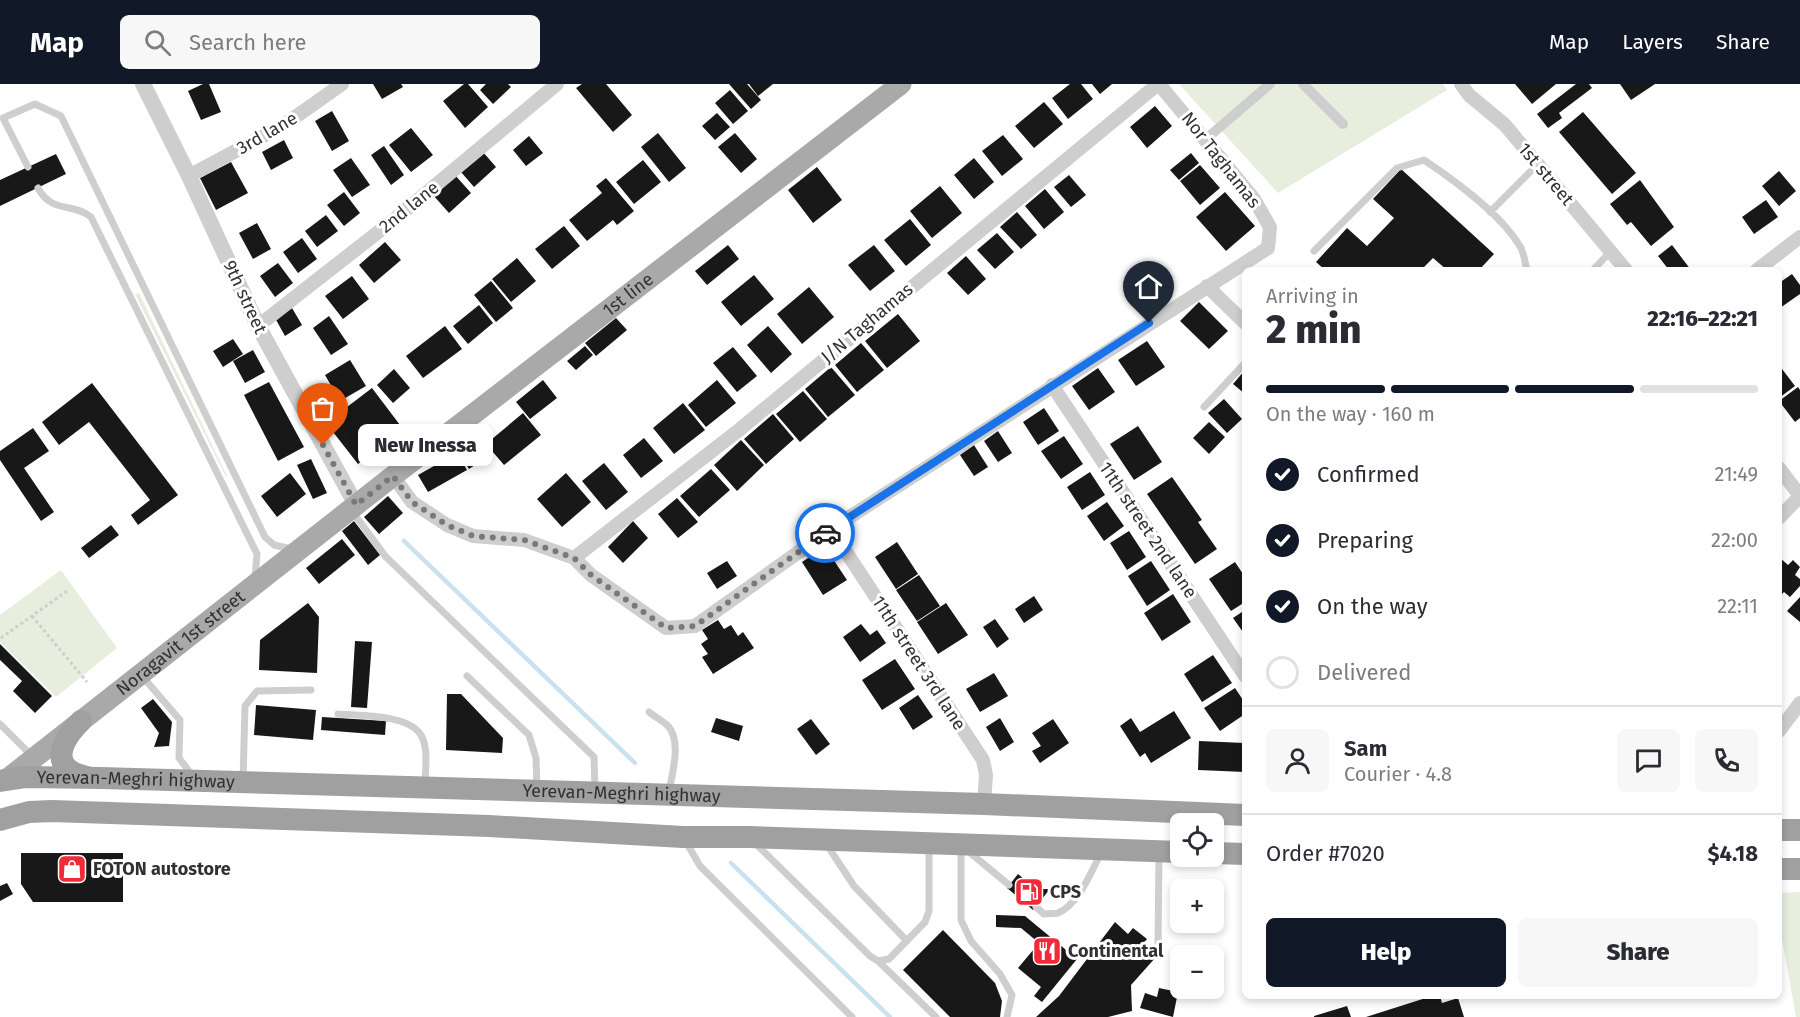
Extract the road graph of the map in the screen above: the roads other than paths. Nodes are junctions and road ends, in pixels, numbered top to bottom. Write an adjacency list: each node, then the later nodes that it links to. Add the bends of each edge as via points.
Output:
1 (143, 84): 13 (street, 9th street)
2 (342, 84): 13 (street, 3rd lane, via 284,125)
3 (557, 84): 25 (street, 2nd lane, via 395,219)
4 (901, 84): 30 (main road, 1st line)
5 (1158, 84): 10 (street, Nor Taghamas); 36 (street, J/N Taghamas, via 739,430)
6 (1270, 84): 10 (street)
7 (1303, 84): 9 (street)
8 (1461, 84): 11 (street, 1st street, via 1505,125)
9 (1343, 124)
10 (1206, 139): 23 (street, Nor Taghamas, via 1254,199 1270,227 1268,248)
11 (1538, 164): 15 (lane); 18 (street, 1st street)
12 (28, 167): 35 (lane, via 3,118 35,104 61,116 265,537 274,545)
13 (189, 176): 25 (street, 9th street)
14 (38, 188): 37 (lane, via 54,206 82,210 91,218 257,554)
15 (1491, 212): 17 (lane, via 1424,160 1397,168); 19 (lane, via 1521,248)
16 (1800, 237): 22 (street)
17 (1314, 251)
18 (1611, 251): 20 (lane); 21 (street, 1st street)
19 (1526, 267)
20 (1596, 267)
21 (1624, 267)
22 (1761, 267)
23 (1208, 286): 24 (street); 27 (street, Nor Taghamas)
24 (1242, 320)
25 (258, 326): 32 (street, 9th street)
26 (1242, 366): 28 (lane)
27 (1052, 385): 34 (street, Nor Taghamas); 38 (street, 11th street 2nd lane)
28 (1204, 406)
29 (1782, 472): 31 (street)
30 (393, 476): 32 (main road, 1st line); 36 (street, Nor Taghamas, via 412,502 447,525 473,536 524,540)
31 (1800, 496): 33 (street)
32 (353, 507): 35 (main road, Noragavit 1st street); 55 (lane, via 386,557 594,757)
33 (1782, 515)
34 (831, 529): 36 (street, Nor Taghamas, via 695,626 666,628 599,581); 57 (street, 11th street 3rd lane, via 982,760 986,776)
35 (297, 550): 37 (main road, Noragavit 1st street)
36 (574, 558)
37 (253, 585): 39 (main road, Noragavit 1st street)
38 (1242, 671)
39 (141, 674): 45 (main road, Noragavit 1st street); 51 (lane, via 180,720 178,748 183,766)
40 (467, 676): 54 (lane, via 529,735 536,758)
41 (311, 690): 52 (lane, via 257,691 245,706)
42 (1800, 703): 47 (street)
43 (649, 712): 56 (lane, via 669,727 674,737)
44 (338, 714): 53 (lane, via 399,719 420,734 426,753)
45 (81, 721): 48 (main road, Noragavit 1st street); 49 (highway, via 62,744 63,762 76,774)
46 (0, 724): 48 (lane)
47 (1782, 727)
48 (33, 757): 50 (main road, Noragavit 1st street)
49 (101, 778): 50 (highway, Yerevan-Meghri highway); 51 (highway, Yerevan-Meghri highway)
50 (2, 782)
51 (206, 782): 52 (highway, Yerevan-Meghri highway)
52 (243, 783): 53 (highway, Yerevan-Meghri highway)
53 (425, 788): 54 (highway, Yerevan-Meghri highway)
54 (537, 791): 55 (highway, Yerevan-Meghri highway)
55 (596, 793): 56 (highway, Yerevan-Meghri highway)
56 (669, 794): 57 (highway, Yerevan-Meghri highway)
57 (984, 804): 58 (highway, Yerevan-Meghri highway)
58 (1242, 815)
59 (0, 820): 62 (highway, Yerevan-Meghri highway, via 52,811 489,826)
60 (1782, 830): 61 (highway)
61 (1800, 830)
62 (683, 837): 63 (highway, Yerevan-Meghri highway); 78 (lane, via 700,866)
63 (749, 837): 64 (highway, Yerevan-Meghri highway); 77 (lane)
64 (824, 840): 65 (highway, Yerevan-Meghri highway); 75 (lane, via 854,886)
65 (929, 844): 66 (highway, Yerevan-Meghri highway); 75 (lane, via 929,911 925,922)
66 (961, 845): 67 (highway, Yerevan-Meghri highway); 73 (lane); 80 (lane, via 961,920 1012,995)
67 (1103, 850): 68 (highway, Yerevan-Meghri highway); 74 (lane, via 1071,902 1058,913 1044,914)
68 (1170, 852): 76 (lane)
69 (1224, 853): 70 (highway)
70 (1242, 854)
71 (1782, 869): 72 (highway)
72 (1800, 869)
73 (1009, 885)
74 (1036, 907)
75 (907, 941): 77 (lane, via 889,959)
76 (1158, 947)
77 (878, 961): 79 (lane)
78 (852, 1017)
79 (936, 1017)
80 (1007, 1017)

